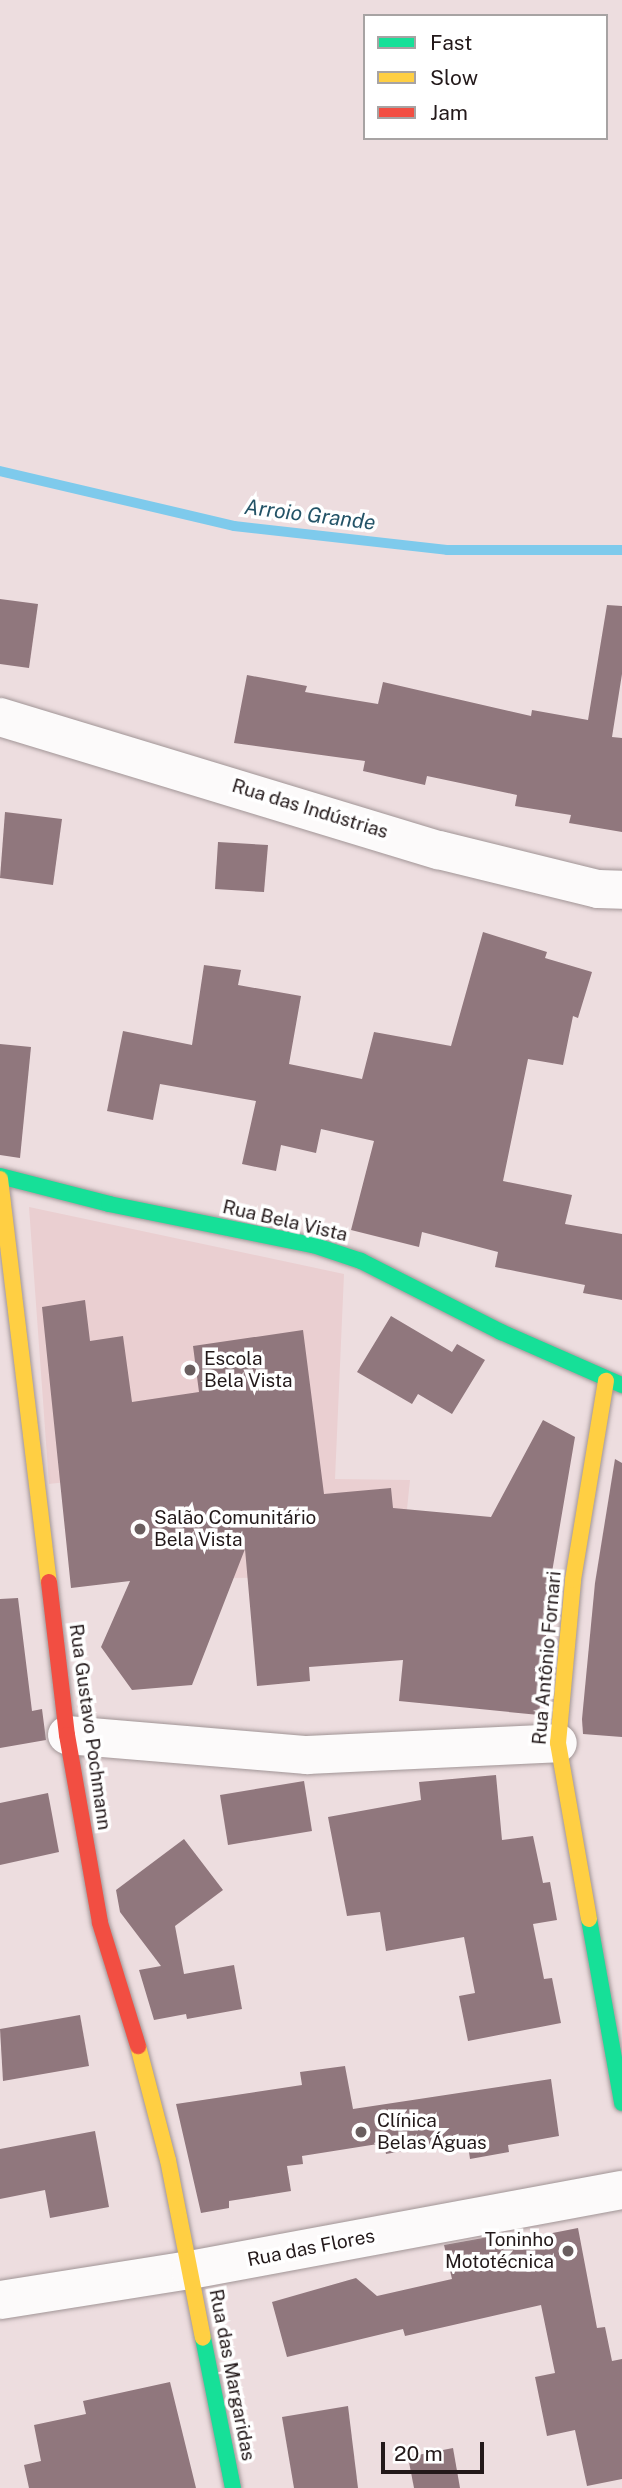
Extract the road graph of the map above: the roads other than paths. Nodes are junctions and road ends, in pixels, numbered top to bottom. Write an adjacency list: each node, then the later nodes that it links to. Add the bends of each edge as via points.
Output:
1 (0, 717): 2 (street, Rua das Indústrias, via 439,850 598,889)
2 (622, 890)
3 (0, 1177): 4 (street, Rua Bela Vista, via 313,1245 361,1261); 5 (street, Rua Gustavo Pochmann)
4 (614, 1383): 6 (street, Rua Antônio Fornari, via 573,1580)
5 (67, 1735): 6 (street, via 307,1755); 9 (street, Rua Gustavo Pochmann, via 100,1923 128,2007 168,2160)
6 (558, 1742): 7 (street, Rua Antônio Fornari)
7 (622, 2103)
8 (622, 2190): 9 (street, Rua das Flores)
9 (190, 2270): 10 (street, Rua das Flores); 11 (street, Rua das Margaridas)
10 (0, 2300)
11 (233, 2488)

